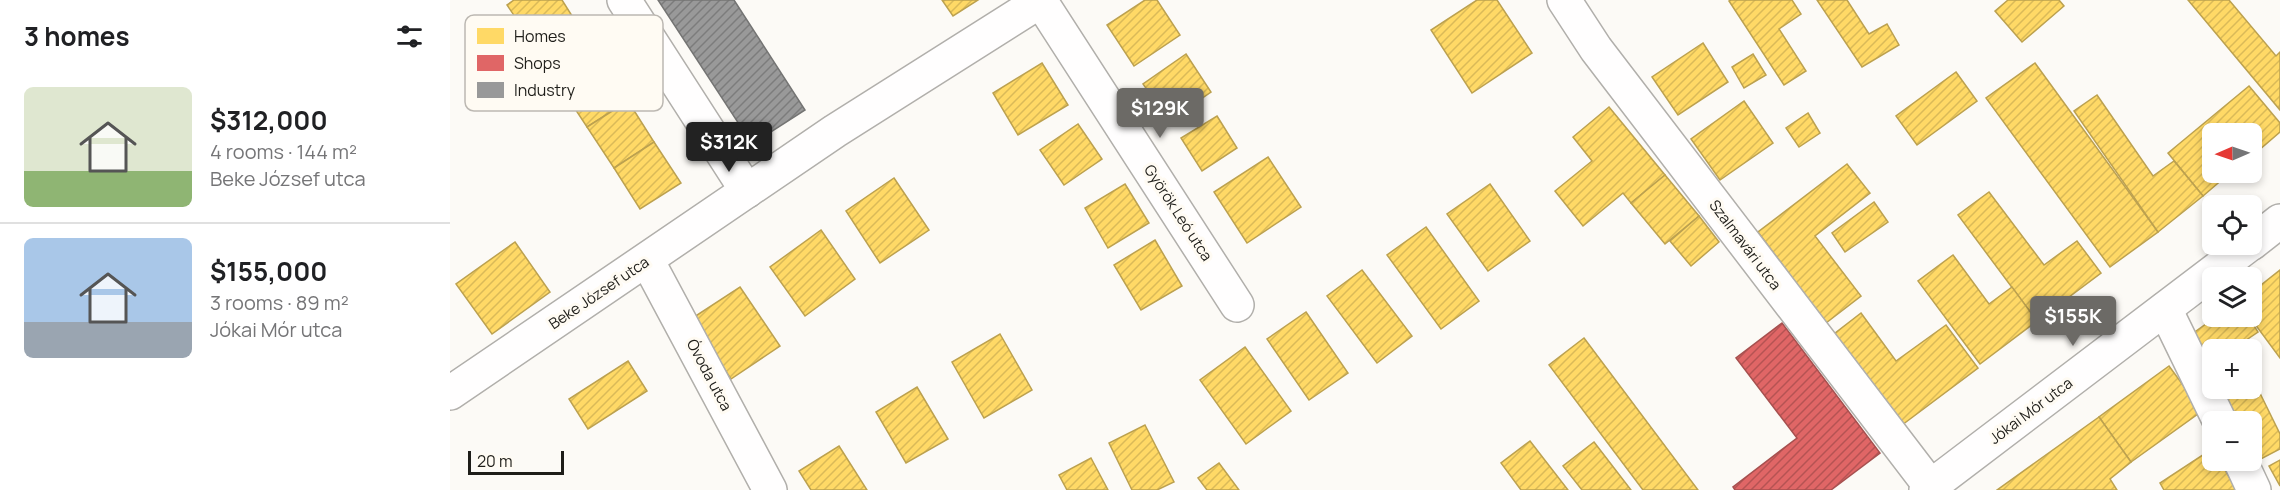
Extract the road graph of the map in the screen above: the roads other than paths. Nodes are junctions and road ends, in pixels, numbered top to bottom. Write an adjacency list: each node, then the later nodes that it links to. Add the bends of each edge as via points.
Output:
1 (624, 0): 4 (street)
2 (1041, 0): 6 (street, Beke József utca); 11 (street, Györök Leó utca)
3 (1564, 0): 16 (street, Szalmavári utca, via 1603,58)
4 (634, 15)
5 (663, 61): 6 (street)
6 (747, 191): 10 (street, Beke József utca)
7 (2280, 221): 8 (street, Jókai Mór utca)
8 (2262, 235)
9 (2236, 255): 12 (street, Jókai Mór utca)
10 (647, 260): 13 (street, Beke József utca); 17 (street, Óvoda utca)
11 (1238, 305)
12 (2165, 309): 14 (street); 16 (street, Jókai Mór utca)
13 (450, 393)
14 (2215, 411)
15 (2245, 471): 18 (street)
16 (1929, 488)
17 (770, 490)
18 (2254, 490)

